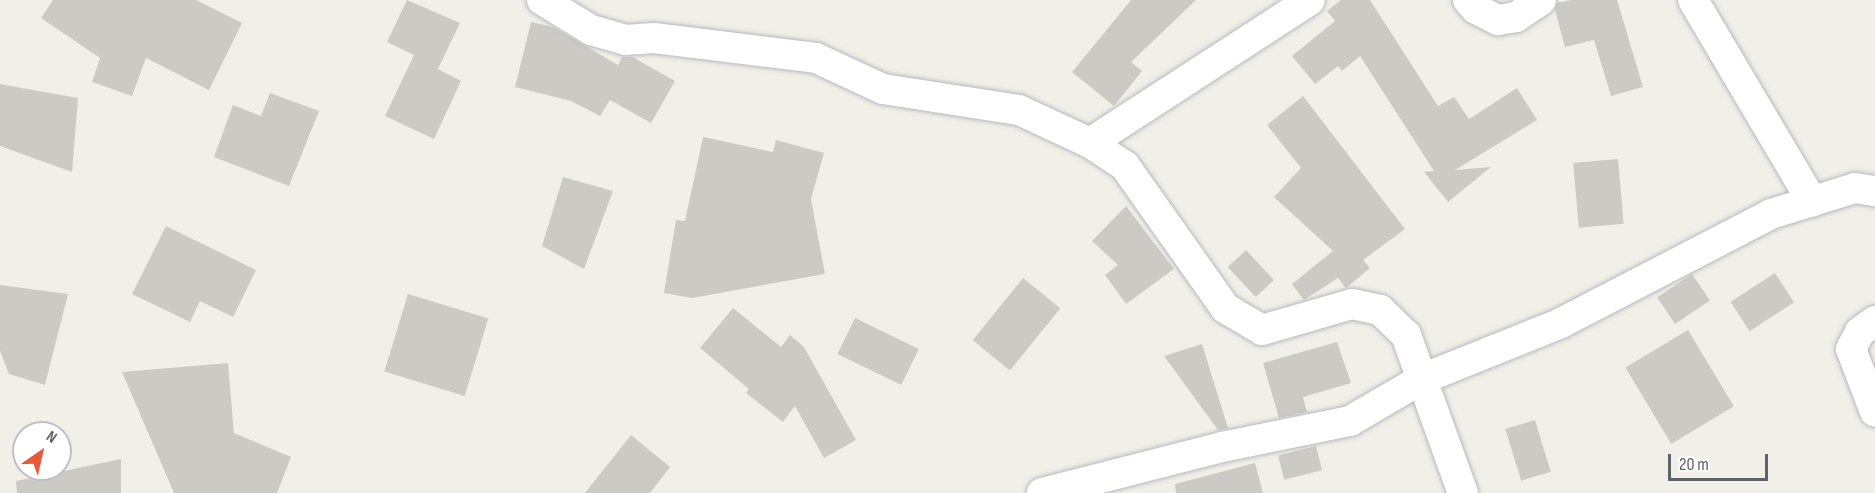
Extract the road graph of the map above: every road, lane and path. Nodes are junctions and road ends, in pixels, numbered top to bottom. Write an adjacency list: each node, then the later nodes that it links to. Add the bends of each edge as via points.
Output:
1 (542, 0): 6 (street, via 591,30 625,40 654,38 816,58 883,89 1019,110)
2 (1310, 0): 6 (street, via 1236,52)
3 (1468, 0): 4 (street, via 1476,9 1498,20 1516,17)
4 (1541, 0)
5 (1693, 0): 8 (street)
6 (1090, 143): 10 (street, via 1125,165 1225,308 1262,330 1352,304 1380,310 1407,334)
7 (1875, 191): 8 (street, via 1855,188)
8 (1812, 201): 10 (street, via 1771,214 1561,323)
9 (1875, 321): 11 (street, via 1860,332 1851,349)
10 (1422, 379): 12 (street, via 1350,421 1222,447); 13 (street)
11 (1875, 412)
12 (1042, 493)
13 (1463, 493)

